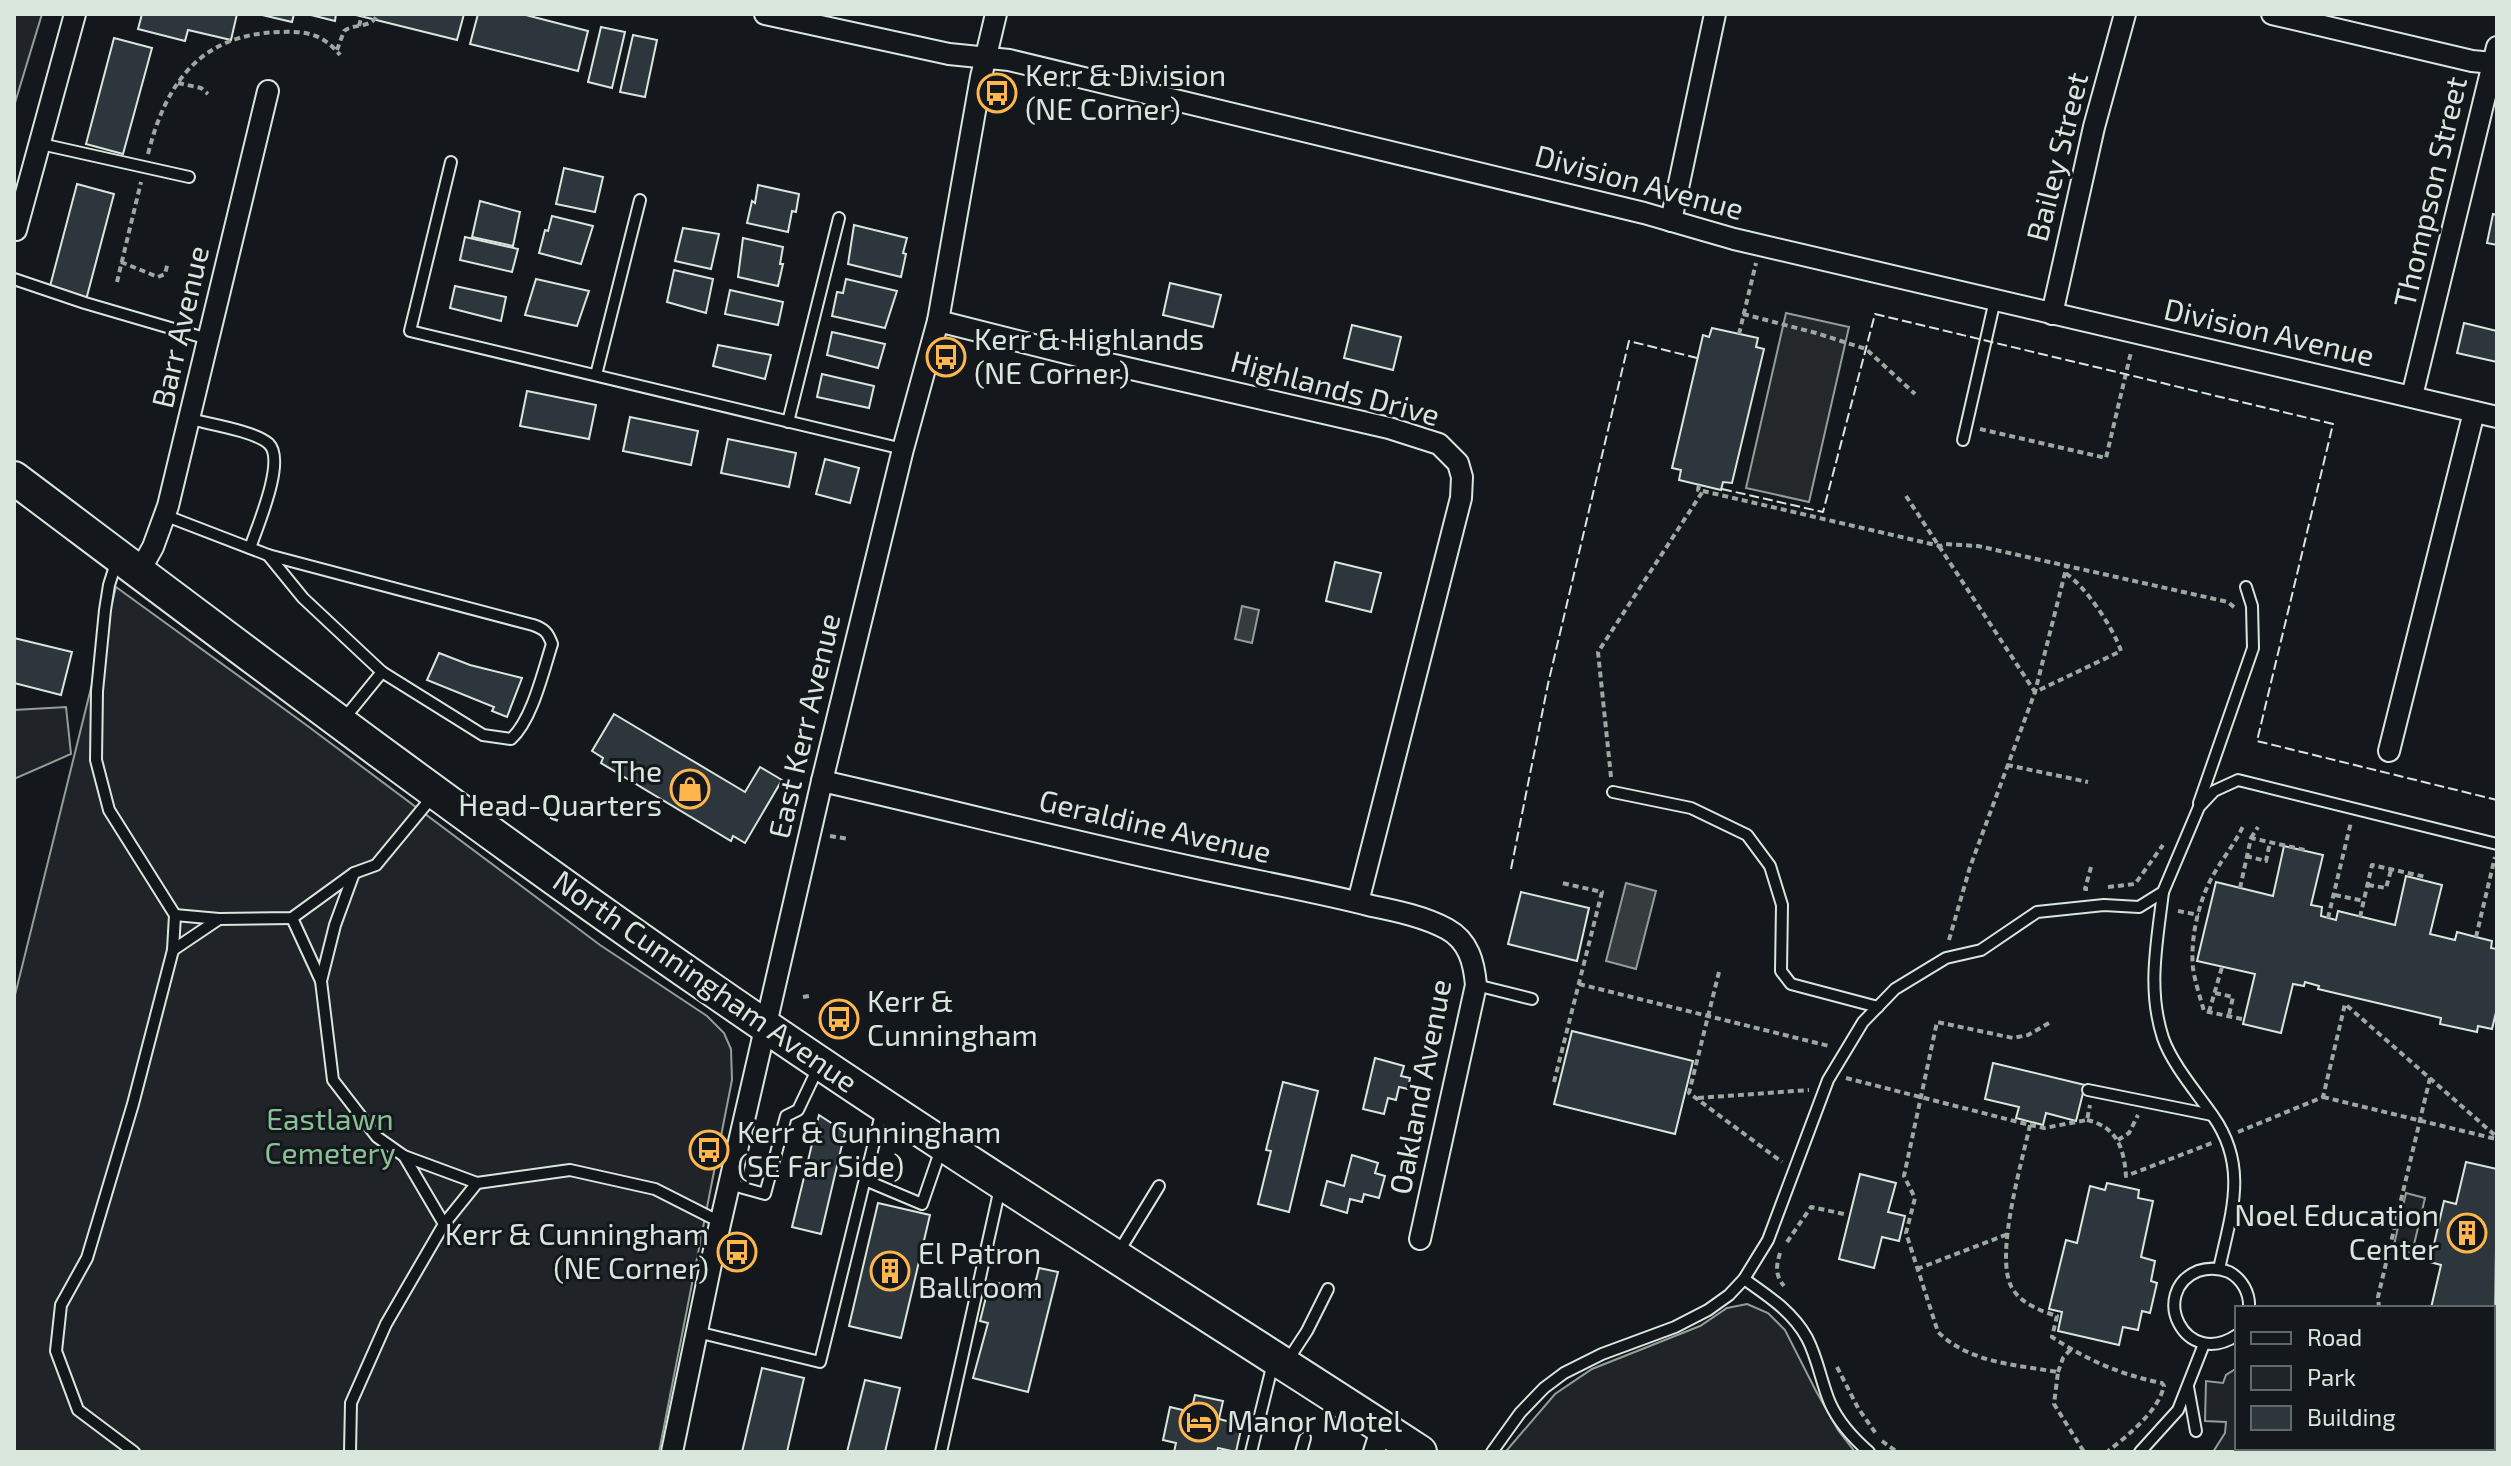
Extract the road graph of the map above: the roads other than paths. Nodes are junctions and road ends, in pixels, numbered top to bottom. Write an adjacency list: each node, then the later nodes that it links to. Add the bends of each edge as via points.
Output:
1 (75, 14): 10 (street)
2 (765, 14): 8 (street, Division Avenue, via 949,54)
3 (996, 14): 8 (street, East Kerr Avenue)
4 (1715, 14): 15 (street)
5 (2125, 14): 19 (street, Bailey Street)
6 (2272, 14): 7 (street, via 2457,57)
7 (2495, 55): 23 (street, Thompson Street)
8 (986, 57): 15 (street, Division Avenue); 20 (street, East Kerr Avenue)
9 (268, 91): 21 (street, Barr Avenue)
10 (41, 144): 12 (lane); 16 (street)
11 (451, 162): 22 (lane, via 410,331)
12 (189, 177)
13 (640, 200): 22 (lane)
14 (839, 218): 27 (lane)
15 (1671, 221): 18 (street, Division Avenue)
16 (16, 230)
17 (14, 279): 21 (lane)
18 (1995, 300): 19 (street, Division Avenue); 28 (lane)
19 (2052, 314): 23 (street, Division Avenue)
20 (938, 321): 29 (street, East Kerr Avenue); 46 (street, Highlands Drive, via 1389,428 1439,444 1458,463 1461,498)
21 (208, 339): 26 (street, Barr Avenue)
22 (596, 375): 27 (lane)
23 (2412, 396): 24 (street, Division Avenue)
24 (2474, 412): 25 (street, Division Avenue); 38 (street)
25 (2497, 417)
26 (190, 419): 31 (street, Barr Avenue); 32 (lane, via 254,436 273,453 275,471)
27 (788, 422): 29 (lane)
28 (1963, 440)
29 (903, 449): 39 (street, East Kerr Avenue)
30 (14, 478): 34 (main road, North Cunningham Avenue)
31 (164, 515): 32 (lane); 34 (street, Barr Avenue, via 153,547)
32 (250, 548): 33 (lane)
33 (268, 555): 36 (lane, via 303,598); 36 (lane, via 544,628 552,644 523,726 511,739 483,735)
34 (129, 564): 37 (main road, North Cunningham Avenue); 47 (lane, via 109,585 97,691 96,760 109,810)
35 (2246, 587): 42 (lane, via 2253,648)
36 (382, 672): 37 (lane)
37 (341, 721): 40 (main road, North Cunningham Avenue)
38 (2389, 751)
39 (822, 781): 46 (street, Geraldine Avenue); 56 (street, East Kerr Avenue)
40 (437, 791): 44 (lane, via 376,865); 56 (main road, North Cunningham Avenue)
41 (1613, 792): 55 (lane, via 1691,808 1747,835 1770,866 1782,905 1781,971 1791,984)
42 (2196, 813): 43 (lane, via 2214,791 2238,780); 45 (lane)
43 (2497, 844)
44 (354, 873): 48 (lane); 52 (lane)
45 (2163, 892): 55 (lane, via 2139,907 2037,912 1981,950 1946,958 1895,989); 60 (lane, via 2152,989 2164,1040)
46 (1358, 902): 50 (street, Geraldine Avenue, via 1446,928)
47 (175, 915): 49 (lane); 51 (lane)
48 (292, 918): 49 (lane); 52 (lane)
49 (219, 919): 51 (lane)
50 (1467, 948): 53 (street, Oakland Avenue)
51 (173, 950): 84 (lane, via 87,1258 61,1305 56,1351 78,1410)
52 (321, 981): 62 (lane, via 333,1080 377,1137)
53 (1476, 985): 54 (lane); 70 (street, Oakland Avenue)
54 (1532, 999)
55 (1878, 1007): 73 (lane, via 1863,1022 1825,1088 1768,1240)
56 (765, 1026): 57 (main road, North Cunningham Avenue); 66 (street, East Kerr Avenue)
57 (821, 1063): 59 (main road, North Cunningham Avenue); 66 (lane, via 798,1110 786,1116 765,1194)
58 (2090, 1090): 60 (lane)
59 (884, 1104): 61 (main road, North Cunningham Avenue); 63 (lane)
60 (2212, 1115): 72 (lane, via 2235,1166 2235,1195)
61 (943, 1143): 63 (lane, via 922,1204); 64 (main road, North Cunningham Avenue)
62 (404, 1156): 65 (lane); 69 (lane)
63 (865, 1180): 76 (lane, via 820,1362)
64 (1002, 1182): 71 (main road, North Cunningham Avenue); 87 (lane)
65 (477, 1183): 68 (lane, via 570,1170 655,1189); 69 (lane)
66 (729, 1184): 68 (street, East Kerr Avenue)
67 (1159, 1186): 71 (lane)
68 (720, 1222): 76 (street, East Kerr Avenue)
69 (444, 1224): 85 (lane, via 386,1324 351,1403)
70 (1420, 1239)
71 (1116, 1256): 79 (main road, North Cunningham Avenue)
72 (2219, 1269): 75 (lane, via 2239,1280); 78 (lane, via 2192,1274 2176,1294 2176,1319 2182,1331)
73 (1744, 1279): 91 (lane, via 1708,1310 1564,1373 1520,1413); 92 (lane, via 1787,1310 1811,1348 1831,1404)
74 (1328, 1289): 79 (lane, via 1307,1331)
75 (2249, 1306)
76 (697, 1332): 86 (street, East Kerr Avenue)
77 (2235, 1336): 78 (lane)
78 (2204, 1344): 80 (lane)
79 (1279, 1361): 83 (main road, North Cunningham Avenue); 88 (lane)
80 (2188, 1387): 81 (lane); 93 (lane, via 2178,1410)
81 (2196, 1431)
82 (1305, 1438): 89 (lane)
83 (1378, 1440): 90 (main road, North Cunningham Avenue)
84 (134, 1452)
85 (350, 1452)
86 (672, 1452)
87 (941, 1452)
88 (1251, 1452)
89 (1301, 1452)
90 (1420, 1452)
91 (1492, 1452)
92 (1869, 1452)
93 (2140, 1452)

